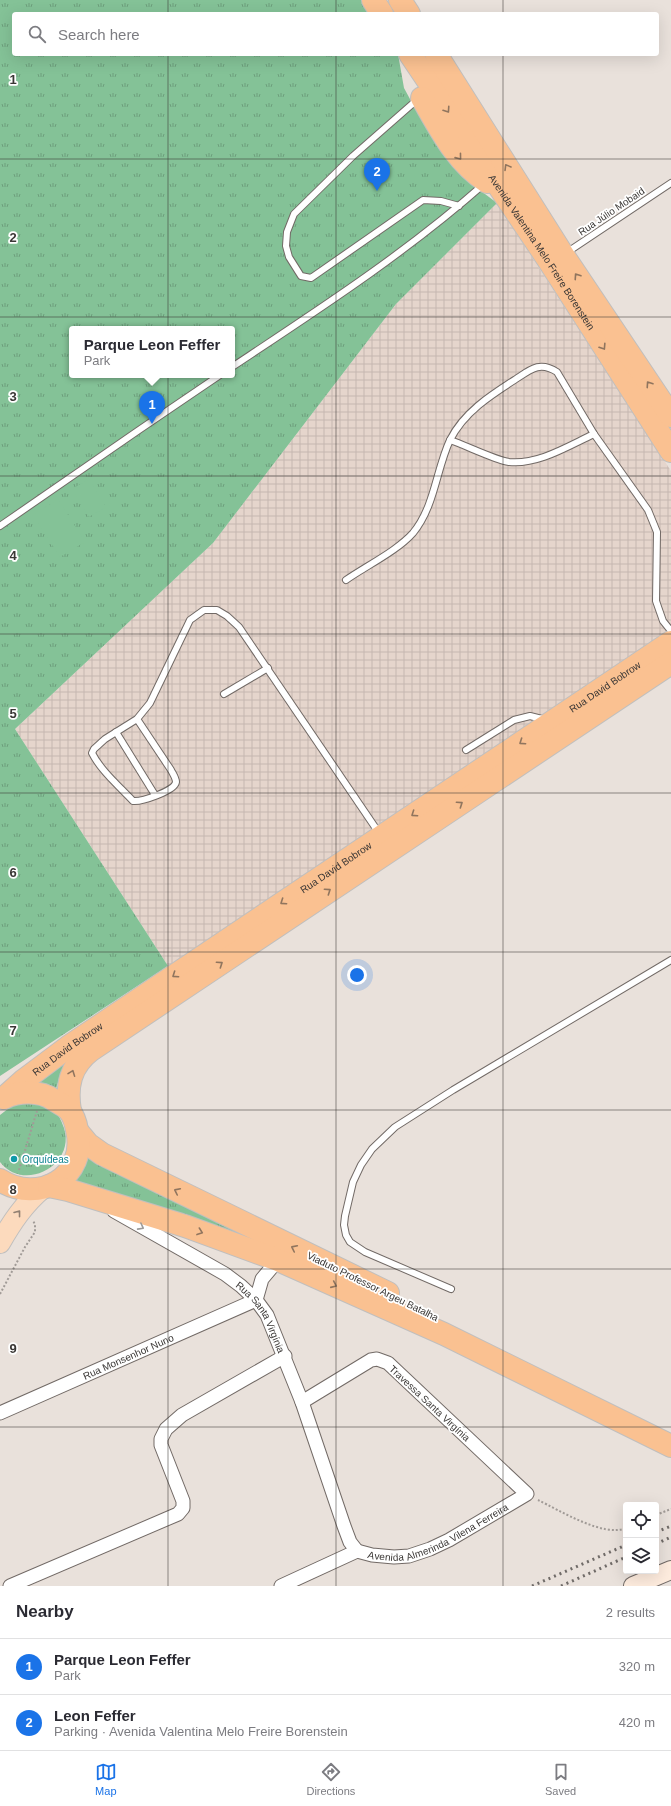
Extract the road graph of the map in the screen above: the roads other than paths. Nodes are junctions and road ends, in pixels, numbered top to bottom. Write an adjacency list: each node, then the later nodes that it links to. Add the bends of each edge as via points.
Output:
1 (373, 0): 3 (highway)
2 (400, 0): 4 (highway)
3 (381, 12)
4 (408, 12)
5 (419, 56): 6 (highway); 7 (highway, via 409,72); 9 (highway, Avenida Valentina Melo Freire Borenstein, one-way to 9)
6 (440, 60): 11 (highway, Avenida Valentina Melo Freire Borenstein, one-way to 6)
7 (421, 95): 9 (highway, one-way to 9, via 454,150 473,173); 10 (lane, via 294,214 287,232 286,246 289,257 301,276 311,278 423,200)
8 (671, 183): 11 (lane, Rua Júlio Mobaid)
9 (495, 187): 10 (lane); 17 (highway, Avenida Valentina Melo Freire Borenstein, one-way to 17)
10 (459, 206): 12 (lane, via 368,274)
11 (562, 255): 14 (highway, Avenida Valentina Melo Freire Borenstein, one-way to 11)
12 (235, 365)
13 (216, 378): 18 (lane)
14 (671, 416)
15 (594, 434): 16 (lane, via 548,455 524,462 508,462); 16 (lane, via 556,372 549,367 541,366 531,369 480,403); 20 (lane, via 648,510 657,532 656,602 663,621)
16 (450, 440): 19 (lane, via 424,516 413,532 403,542)
17 (671, 451)
18 (0, 526)
19 (346, 580)
20 (671, 631)
21 (671, 642): 26 (highway, Rua David Bobrow)
22 (671, 663): 33 (highway, Rua David Bobrow, one-way to 22, via 69,1081 75,1065 85,1054)
23 (268, 668): 24 (lane); 25 (lane, via 239,627 227,616 218,610 204,610 190,620 150,703); 30 (lane)
24 (224, 694)
25 (137, 719): 27 (lane); 29 (lane, via 176,778 174,787)
26 (552, 722): 28 (lane, via 537,717 523,717); 30 (highway, Rua David Bobrow, one-way to 30)
27 (116, 732): 29 (lane); 29 (lane, via 94,749 92,753 95,759 133,801 139,802)
28 (466, 750)
29 (155, 795)
30 (381, 836): 32 (highway, Rua David Bobrow, one-way to 32, via 68,1047)
31 (671, 960): 40 (lane, via 395,1127 372,1149 361,1164 345,1216 344,1225 350,1242 365,1252)
32 (2, 1098): 33 (highway, Rua David Bobrow, via 22,1093 43,1094)
33 (70, 1111): 34 (highway, Rua David Bobrow)
34 (78, 1132): 36 (highway, Rua David Bobrow, via 78,1151 73,1163 62,1178); 42 (highway, Viaduto Professor Argeu Batalha, one-way to 34, via 102,1154 88,1144)
35 (0, 1180): 36 (highway, via 29,1190)
36 (46, 1187): 37 (highway, Rua Santa Virgínia, via 68,1190); 38 (main road, one-way to 36, via 24,1206)
37 (96, 1199): 39 (highway, Viaduto Professor Argeu Batalha, one-way to 39, via 185,1226); 41 (street, Rua Santa Virgínia, one-way to 41, via 225,1274)
38 (0, 1243)
39 (278, 1260): 41 (street, via 262,1280); 42 (highway, Viaduto Professor Argeu Batalha, one-way to 42)
40 (451, 1289)
41 (256, 1300): 43 (street, Rua Santa Virgínia, via 268,1315); 45 (street, Rua Monsenhor Nuno)
42 (450, 1330): 46 (highway, Viaduto Professor Argeu Batalha); 47 (highway, Viaduto Professor Argeu Batalha)
43 (285, 1356): 44 (street, Rua Santa Virgínia); 52 (street, via 182,1415 166,1429 161,1445 183,1501 184,1508 178,1514)
44 (302, 1402): 48 (street, Travessa Santa Virgínia, via 371,1360 381,1360 388,1363); 49 (street, Rua Santa Virgínia, via 344,1526 350,1542)
45 (0, 1413)
46 (671, 1434)
47 (671, 1446)
48 (527, 1494): 49 (street, Avenida Almerinda Vilena Ferreira, via 449,1540 409,1556 372,1555)
49 (357, 1551): 53 (street, Avenida Almerinda Vilena Ferreira)
50 (671, 1570): 51 (main road)
51 (642, 1584)
52 (10, 1586)
53 (281, 1586)

